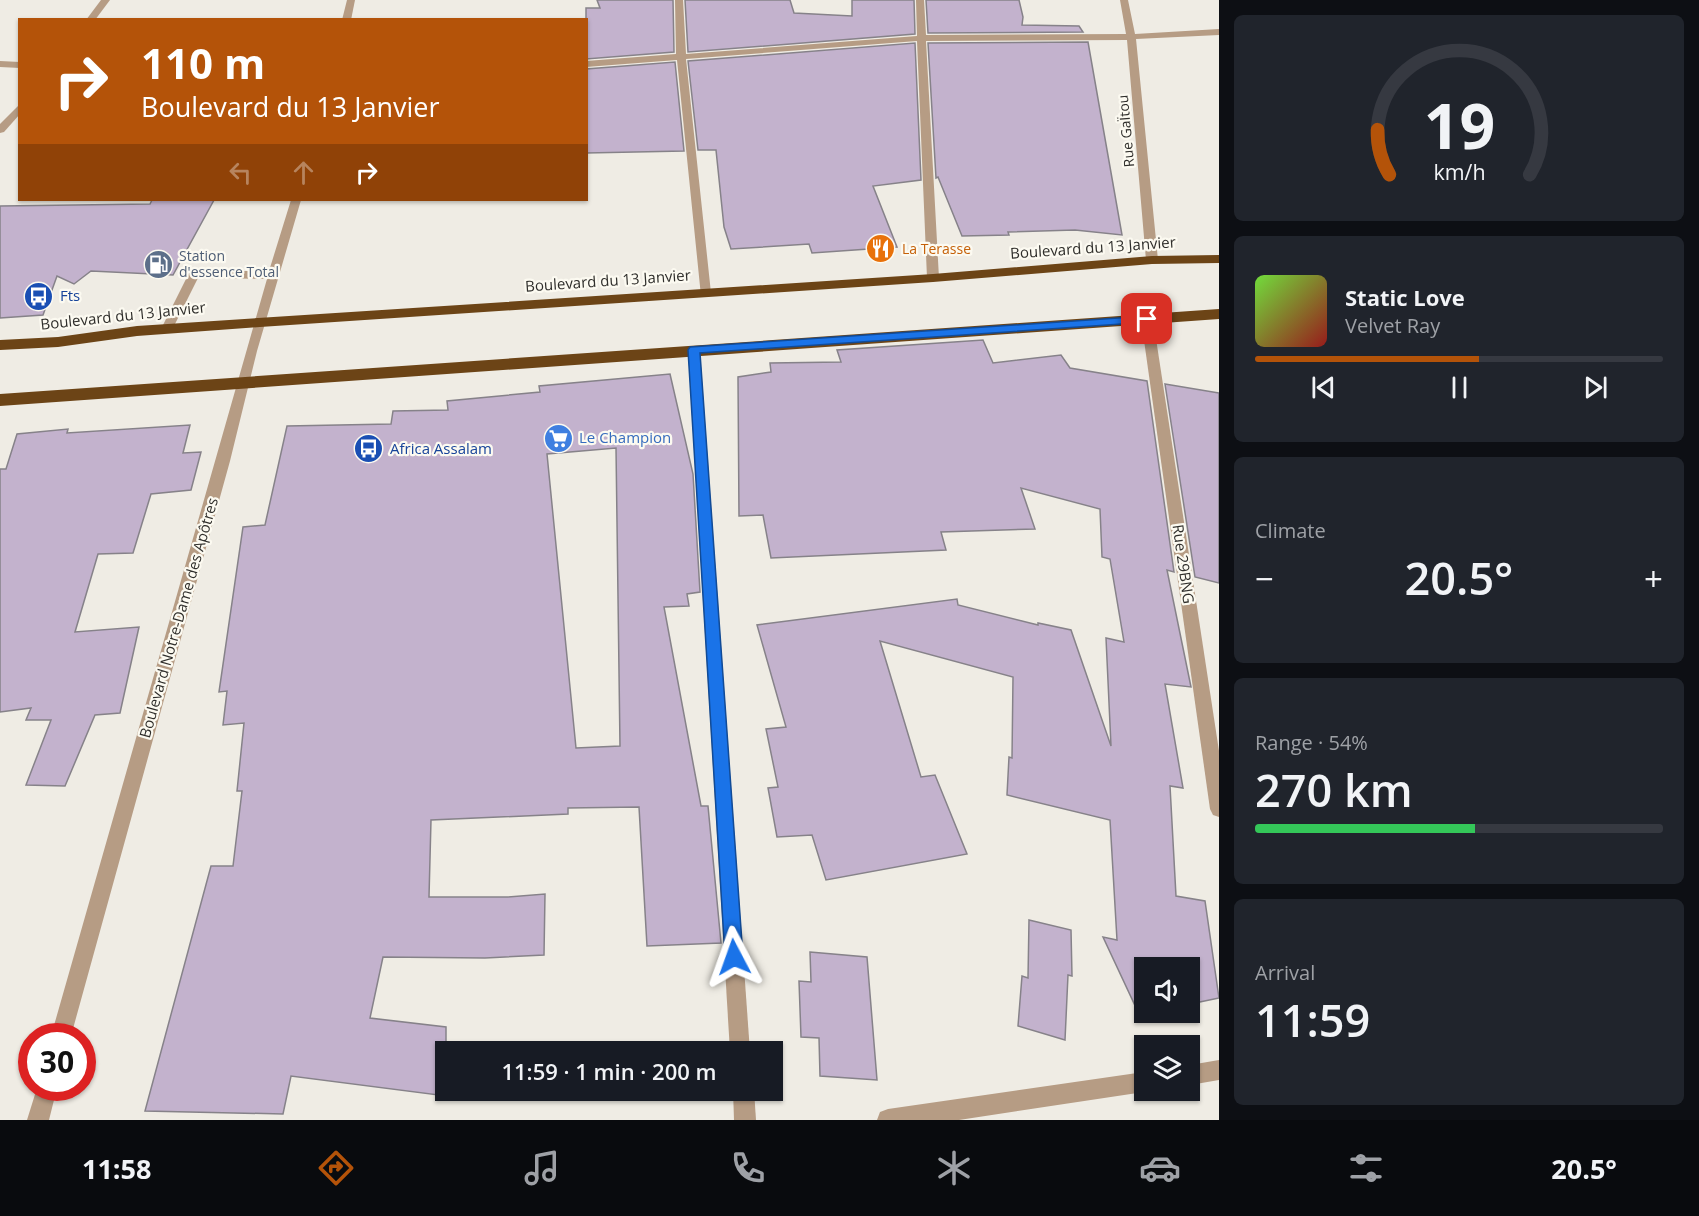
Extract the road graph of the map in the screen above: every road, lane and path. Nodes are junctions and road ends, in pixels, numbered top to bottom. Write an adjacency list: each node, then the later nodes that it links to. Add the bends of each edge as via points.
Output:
1 (106, 0): 6 (street)
2 (351, 0): 7 (street)
3 (679, 0): 11 (street)
4 (920, 0): 10 (street)
5 (1124, 0): 9 (street, Rue GaÏtou)
6 (92, 18)
7 (346, 18)
8 (1219, 32): 9 (street)
9 (1131, 37): 10 (street); 19 (street, Rue GaÏtou)
10 (922, 38): 11 (street); 21 (street)
11 (681, 57): 13 (street); 22 (street)
12 (0, 64): 14 (street)
13 (588, 64)
14 (18, 65)
15 (18, 109): 16 (street)
16 (0, 130)
17 (296, 201): 20 (street, Boulevard Notre-Dame des Apôtres)
18 (1219, 259): 19 (highway, Boulevard du 13 Janvier)
19 (1152, 260): 21 (highway, Boulevard du 13 Janvier)
20 (274, 275): 25 (street, Boulevard Notre-Dame des Apôtres); 26 (street, via 194,274)
21 (933, 278): 22 (highway, Boulevard du 13 Janvier)
22 (705, 293): 25 (highway, Boulevard du 13 Janvier)
23 (1219, 314): 24 (highway)
24 (1147, 319): 28 (highway); 31 (street, Rue 29BNG)
25 (260, 322): 26 (highway, Boulevard du 13 Janvier); 29 (street, Boulevard Notre-Dame des Apôtres)
26 (167, 329): 27 (highway, Boulevard du 13 Janvier)
27 (0, 345)
28 (694, 350): 29 (highway); 33 (street)
29 (244, 383): 30 (highway); 32 (street, Boulevard Notre-Dame des Apôtres)
30 (0, 400)
31 (1219, 809)
32 (65, 1023)
33 (739, 1041)
34 (1219, 1070): 35 (street)
35 (1200, 1073)
36 (1134, 1083): 41 (street)
37 (43, 1101): 39 (street)
38 (744, 1101): 40 (street)
39 (38, 1120)
40 (745, 1120)
41 (888, 1120)

